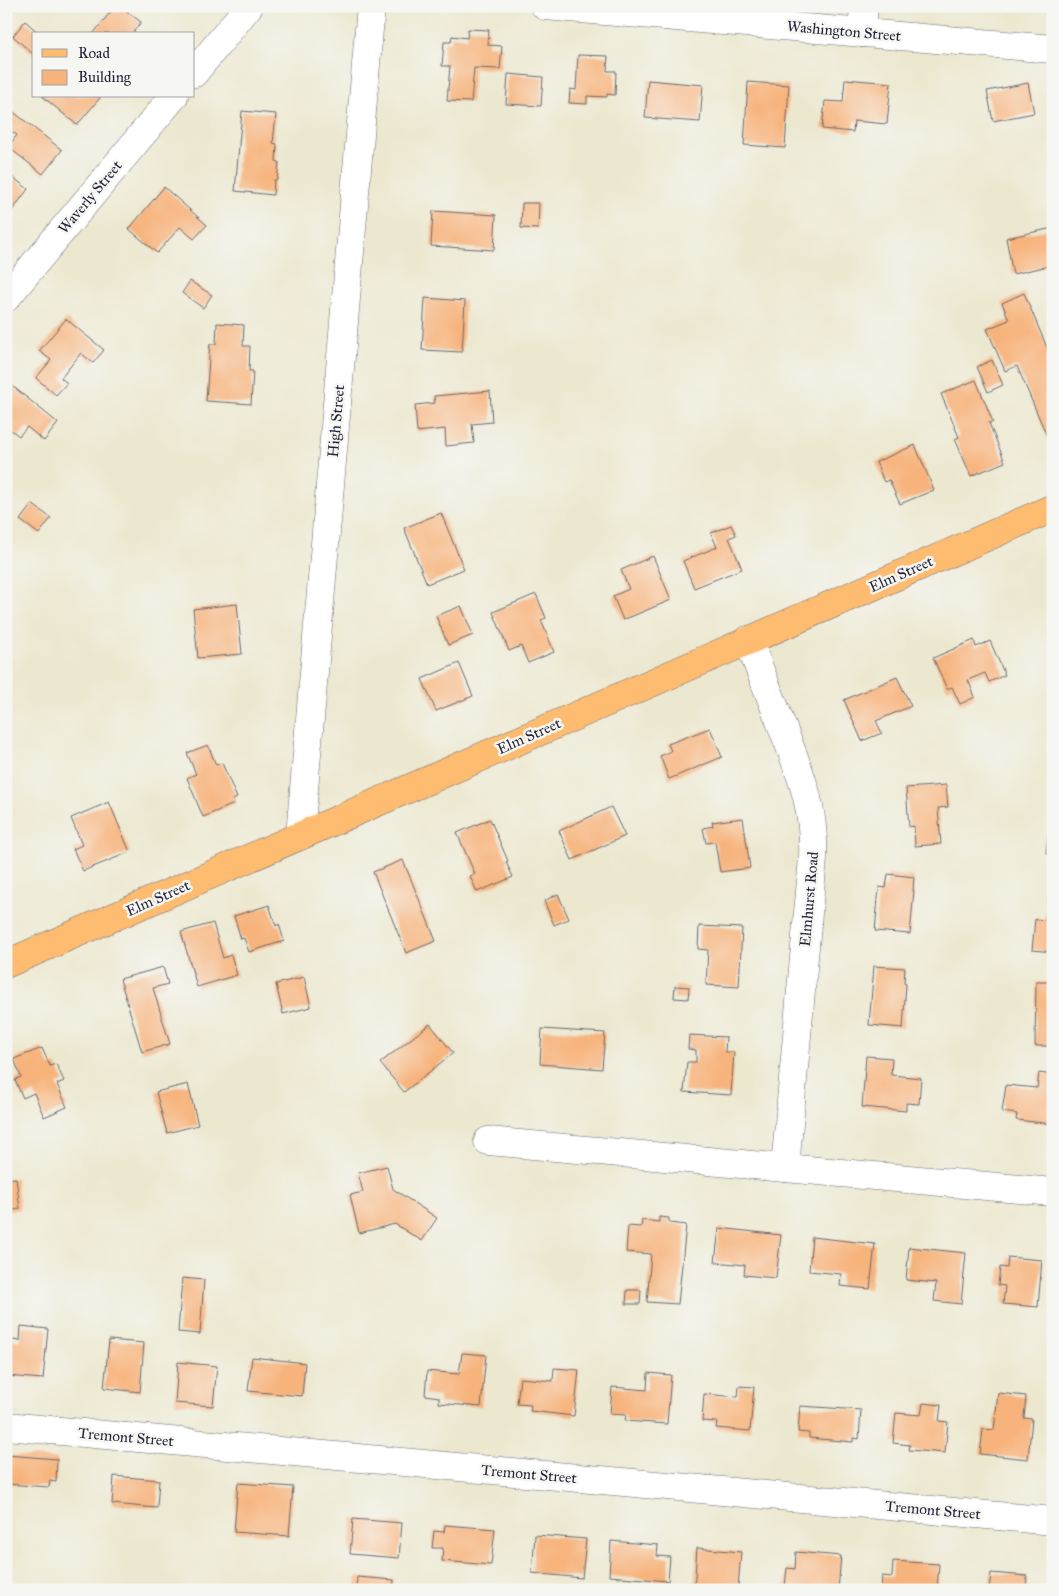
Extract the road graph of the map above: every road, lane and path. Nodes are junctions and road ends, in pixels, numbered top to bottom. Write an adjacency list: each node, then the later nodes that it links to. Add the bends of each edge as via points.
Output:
1 (249, 6): 6 (street)
2 (371, 6): 11 (street, High Street)
3 (545, 6): 4 (street, Washington Street)
4 (863, 19): 5 (street, Washington Street)
5 (1053, 49)
6 (195, 71)
7 (172, 98): 8 (street, Waverly Street)
8 (6, 298)
9 (1053, 508): 10 (main road, Elm Street)
10 (748, 640): 11 (main road, Elm Street); 14 (street, Elmhurst Road, via 806,788 813,829)
11 (300, 836): 12 (main road, Elm Street)
12 (6, 964)
13 (488, 1141): 14 (street)
14 (785, 1168): 15 (street)
15 (1053, 1192)
16 (6, 1426): 17 (street, Tremont Street)
17 (1053, 1521)

